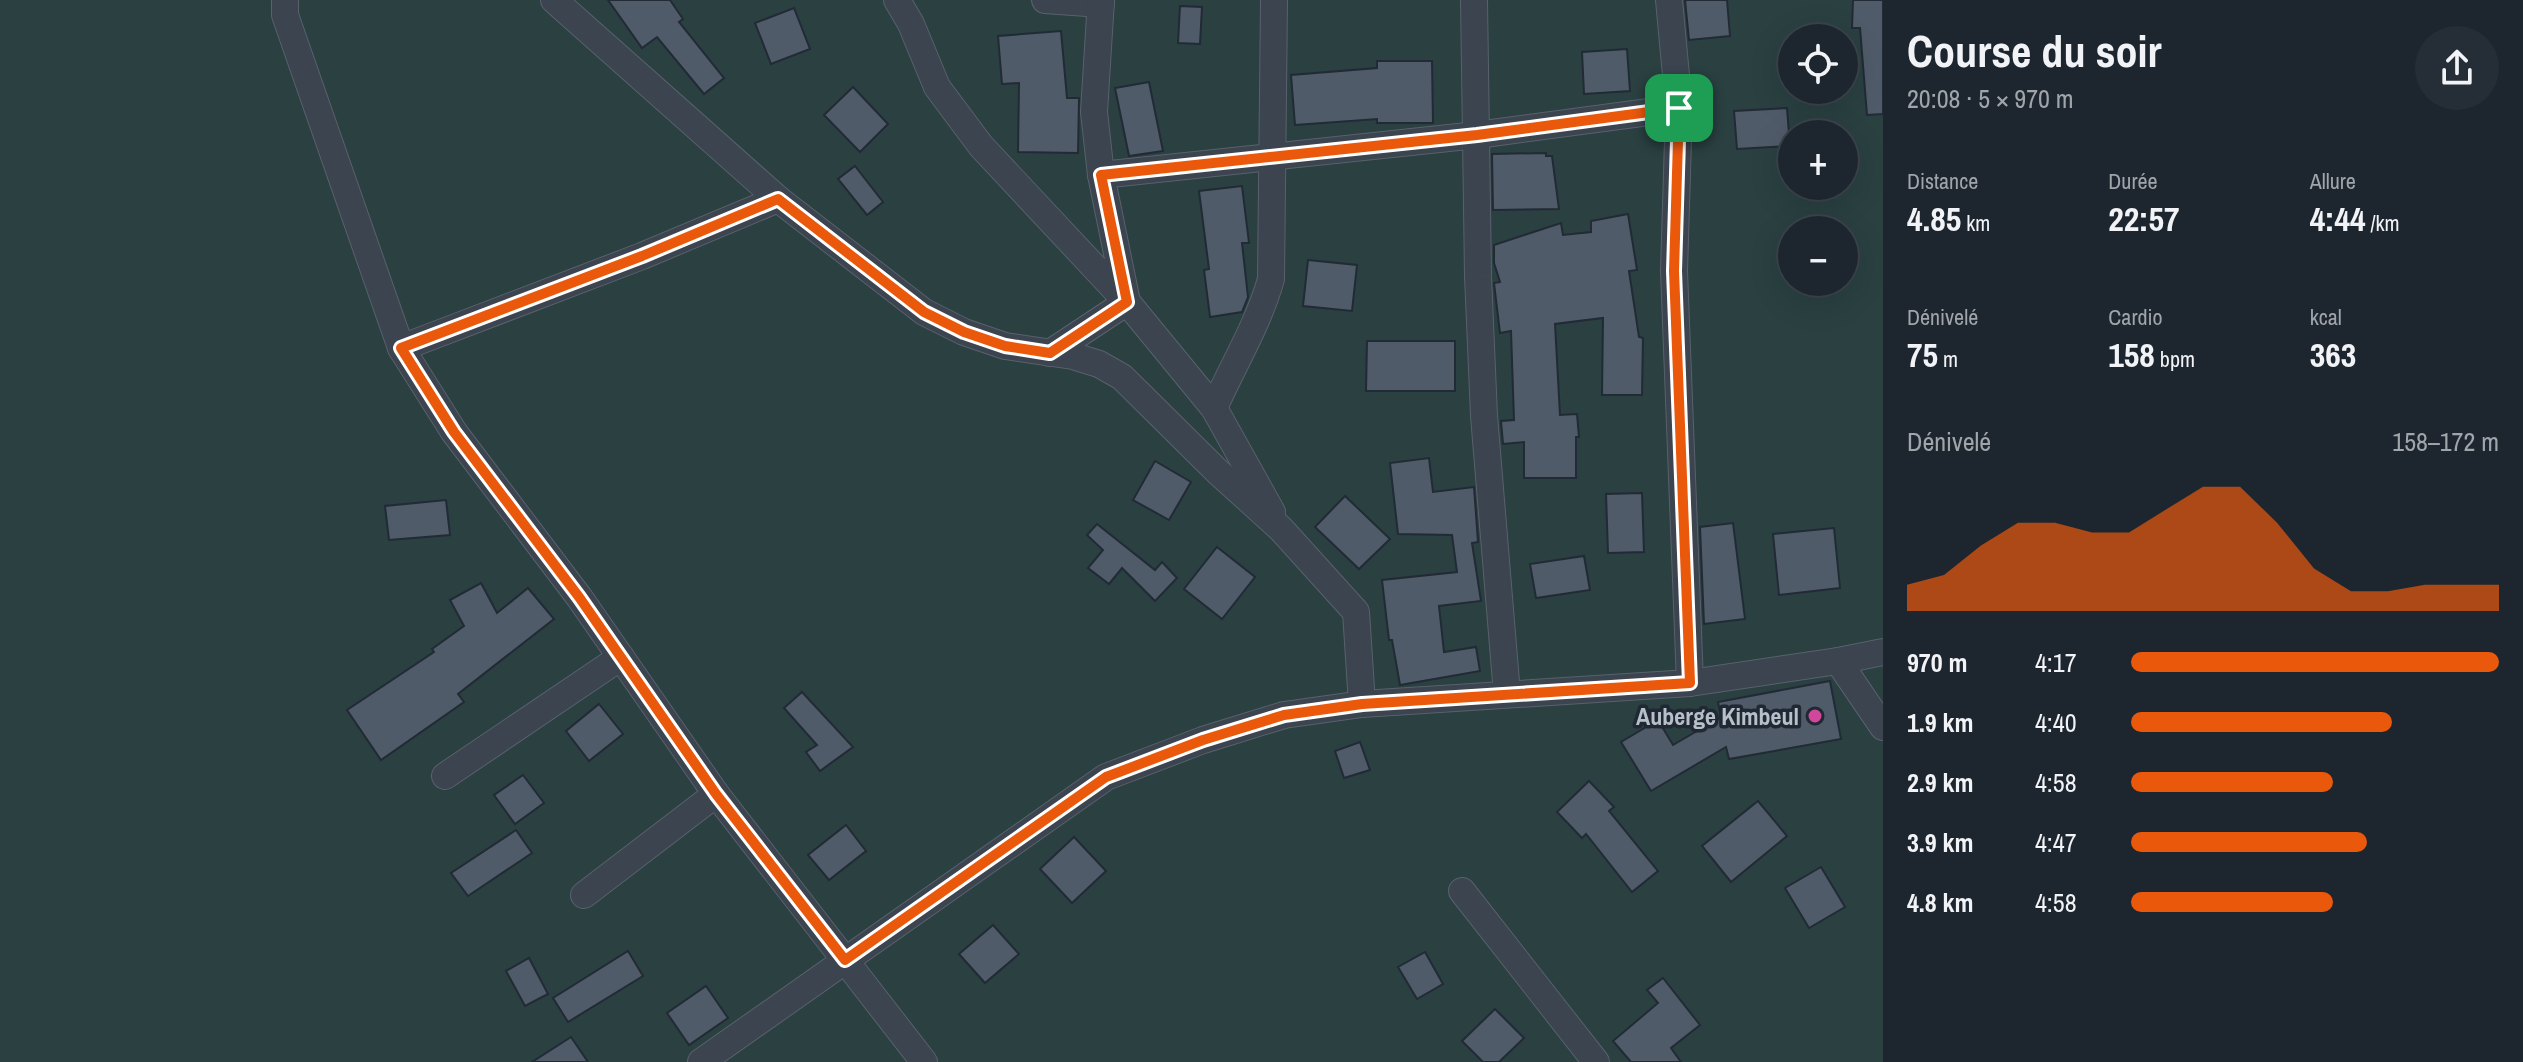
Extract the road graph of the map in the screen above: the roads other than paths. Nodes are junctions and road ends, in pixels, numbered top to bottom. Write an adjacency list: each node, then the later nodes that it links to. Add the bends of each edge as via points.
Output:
1 (285, 0): 17 (street, via 285,15)
2 (554, 0): 15 (street)
3 (897, 0): 10 (street)
4 (923, 0): 10 (street)
5 (1045, 0): 9 (street)
6 (1274, 0): 13 (street)
7 (1474, 0): 12 (street)
8 (1669, 0): 11 (street)
9 (1101, 2): 14 (street, via 1094,112)
10 (911, 24): 16 (street, via 937,87 981,146)
11 (1679, 108): 12 (street); 24 (street, via 1674,271)
12 (1477, 135): 13 (street); 25 (street, via 1484,416)
13 (1274, 156): 14 (street); 19 (street, via 1271,279 1262,312)
14 (1101, 175): 16 (street)
15 (778, 199): 17 (street); 18 (street, via 924,312 991,341)
16 (1127, 302): 18 (street); 19 (street)
17 (401, 348): 22 (street, via 454,432)
18 (1050, 353): 20 (street, via 1099,364 1122,377)
19 (1214, 408): 20 (street)
20 (1281, 529): 26 (street, via 1356,612)
21 (1883, 652): 23 (street)
22 (621, 657): 28 (street); 29 (street)
23 (1838, 661): 24 (street); 27 (street)
24 (1690, 683): 25 (street)
25 (1507, 694): 26 (street)
26 (1362, 704): 32 (street, via 1284,715 1106,777)
27 (1883, 727)
28 (445, 776)
29 (716, 794): 31 (street); 32 (street)
30 (1462, 891): 35 (street)
31 (584, 895)
32 (845, 960): 33 (street); 34 (street)
33 (701, 1062)
34 (924, 1062)
35 (1596, 1062)

